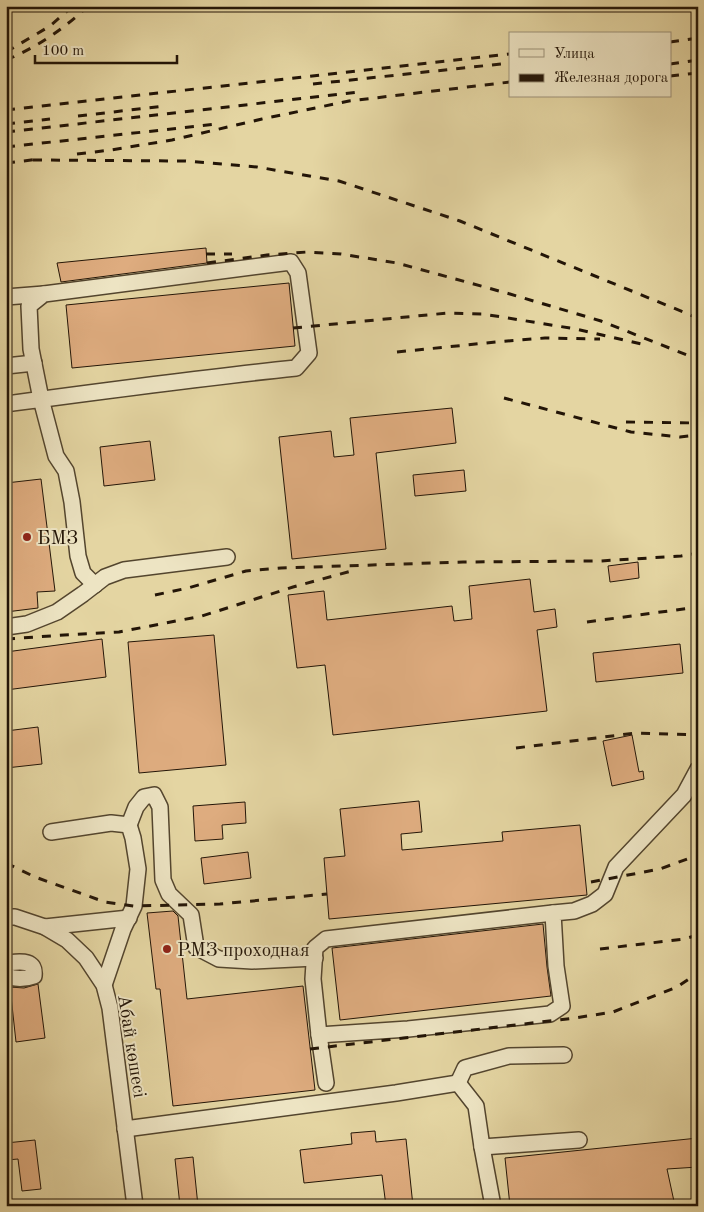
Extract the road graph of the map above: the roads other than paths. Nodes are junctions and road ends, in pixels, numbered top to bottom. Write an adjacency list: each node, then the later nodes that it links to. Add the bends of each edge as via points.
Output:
1 (44, 294): 2 (street); 3 (street, via 29,306); 5 (street, via 291,262 298,273 309,353 296,368)
2 (6, 297)
3 (34, 363): 4 (street); 5 (street)
4 (6, 366)
5 (41, 399): 6 (street); 8 (street, via 56,456 66,471 78,556 83,573)
6 (6, 404)
7 (226, 558): 8 (street, via 124,570 105,576)
8 (94, 585): 9 (street, via 57,612 27,624)
9 (6, 627)
10 (698, 769): 13 (street, via 684,795 616,867 605,894 592,904 574,911)
11 (129, 825): 12 (street, via 111,823); 15 (street, via 138,869 134,906); 18 (street, via 144,796 154,795 160,807 163,880 169,894 191,915 196,947 219,959)
12 (52, 832)
13 (553, 913): 18 (street, via 326,939 315,948); 22 (street, via 562,1006 550,1014 408,1030)
14 (6, 918): 17 (street, Абай көшесі, via 15,917)
15 (129, 918): 17 (street); 21 (street)
16 (6, 924): 29 (street, Абай көшесі, via 16,924 47,936 64,948 82,964 101,996)
17 (45, 927): 21 (street, Абай көшесі, via 67,940 86,958)
18 (315, 958): 22 (street, via 313,979)
19 (6, 963): 20 (street, via 26,962 35,971 29,978)
20 (6, 975)
21 (104, 985): 26 (street, Абай көшесі, via 110,1008)
22 (319, 1035): 25 (street)
23 (564, 1055): 24 (street, via 500,1058 465,1068)
24 (458, 1083): 26 (street); 28 (street, via 476,1106)
25 (326, 1084)
26 (125, 1129): 30 (street, Абай көшесі)
27 (579, 1140): 28 (street)
28 (482, 1147): 31 (street)
29 (128, 1206)
30 (135, 1206)
31 (493, 1206)

